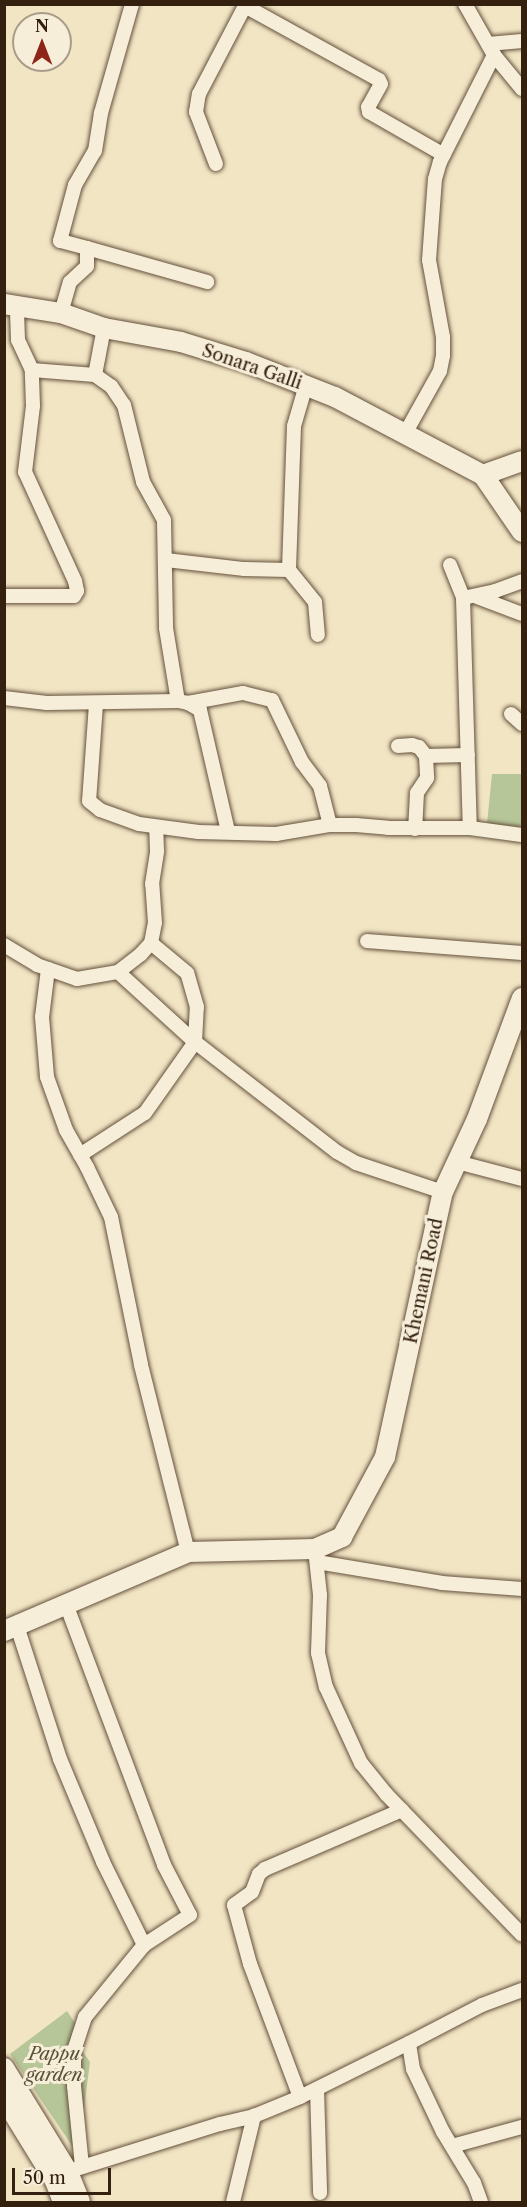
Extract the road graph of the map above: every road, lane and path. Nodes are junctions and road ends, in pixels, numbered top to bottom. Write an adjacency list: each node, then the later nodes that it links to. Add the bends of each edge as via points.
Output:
1 (132, 4): 8 (street, via 101,113 95,151 75,185 60,241)
2 (465, 4): 4 (street)
3 (522, 41): 4 (street)
4 (491, 50): 5 (street); 6 (street)
5 (522, 90)
6 (444, 155): 7 (street, via 369,112 381,84 379,80 245,6 199,94 196,112); 16 (street, via 431,203 429,260 443,354 440,371)
7 (216, 164)
8 (87, 248): 9 (street); 11 (street, via 87,266 70,282)
9 (207, 282)
10 (11, 305): 11 (street, Sonara Galli); 13 (street, via 18,340)
11 (61, 313): 12 (street, Sonara Galli)
12 (104, 328): 14 (street); 15 (street, Sonara Galli, via 181,342)
13 (32, 370): 14 (street); 24 (street, via 33,406 25,472 77,591 74,596)
14 (96, 375): 20 (street, via 111,386 124,405 143,482 164,520)
15 (306, 385): 16 (street, Sonara Galli); 22 (street, via 294,426)
16 (406, 432): 18 (street, Sonara Galli)
17 (522, 461): 18 (street)
18 (483, 475): 19 (street)
19 (522, 532)
20 (166, 560): 22 (street); 29 (street, via 166,628)
21 (450, 565): 25 (street)
22 (289, 570): 27 (street, via 315,603)
23 (522, 580): 25 (street)
24 (4, 596)
25 (468, 597): 26 (street); 34 (street)
26 (522, 614)
27 (318, 635)
28 (4, 698): 30 (street)
29 (183, 702): 30 (street); 36 (street, via 243,693 272,700 302,762 320,786); 40 (street, via 200,710)
30 (96, 704): 37 (street, via 89,801 100,810)
31 (511, 714): 32 (street)
32 (522, 724)
33 (398, 746): 35 (street, via 419,747)
34 (468, 755): 35 (street); 38 (street)
35 (426, 756): 39 (street, via 427,778 417,794)
36 (330, 825): 39 (street); 40 (street, via 276,834)
37 (156, 827): 40 (street); 43 (street, via 152,884 155,923)
38 (470, 828): 39 (street); 41 (street)
39 (415, 829)
40 (228, 831)
41 (522, 835)
42 (367, 941): 45 (street)
43 (151, 943): 47 (street); 49 (street, via 187,974 197,1007)
44 (4, 945): 46 (street)
45 (522, 953)
46 (48, 969): 47 (street, via 77,979); 50 (street, via 42,1017 47,1077 66,1130)
47 (118, 972): 49 (street)
48 (522, 998): 51 (street, Khemani Road)
49 (195, 1042): 50 (street, via 145,1113); 53 (street, via 356,1163)
50 (80, 1155): 54 (street, via 111,1217 141,1365)
51 (457, 1162): 52 (street); 53 (street, Khemani Road)
52 (522, 1179)
53 (443, 1192): 55 (street, Khemani Road, via 385,1458 342,1537)
54 (188, 1552): 55 (street); 57 (street)
55 (316, 1556): 56 (street, via 442,1583); 59 (street, via 320,1595 318,1653 326,1687 361,1763)
56 (522, 1589)
57 (66, 1604): 58 (street); 61 (street, via 164,1865 190,1915)
58 (11, 1628): 61 (street, via 60,1760 103,1862)
59 (402, 1810): 60 (street); 66 (street, via 265,1869 252,1892 234,1905 250,1964)
60 (522, 1935)
61 (144, 1945): 71 (street, via 85,2017 74,2051)
62 (522, 1990): 63 (street)
63 (410, 2043): 65 (street); 70 (street, via 413,2069)
64 (4, 2068): 71 (street)
65 (317, 2089): 66 (street); 72 (street)
66 (300, 2097): 68 (street)
67 (4, 2098): 71 (street)
68 (254, 2116): 71 (street); 75 (street)
69 (522, 2127): 70 (street)
70 (452, 2146): 76 (street)
71 (68, 2173): 73 (street); 74 (street)
72 (320, 2193)
73 (63, 2202)
74 (81, 2202)
75 (233, 2202)
76 (481, 2202)

